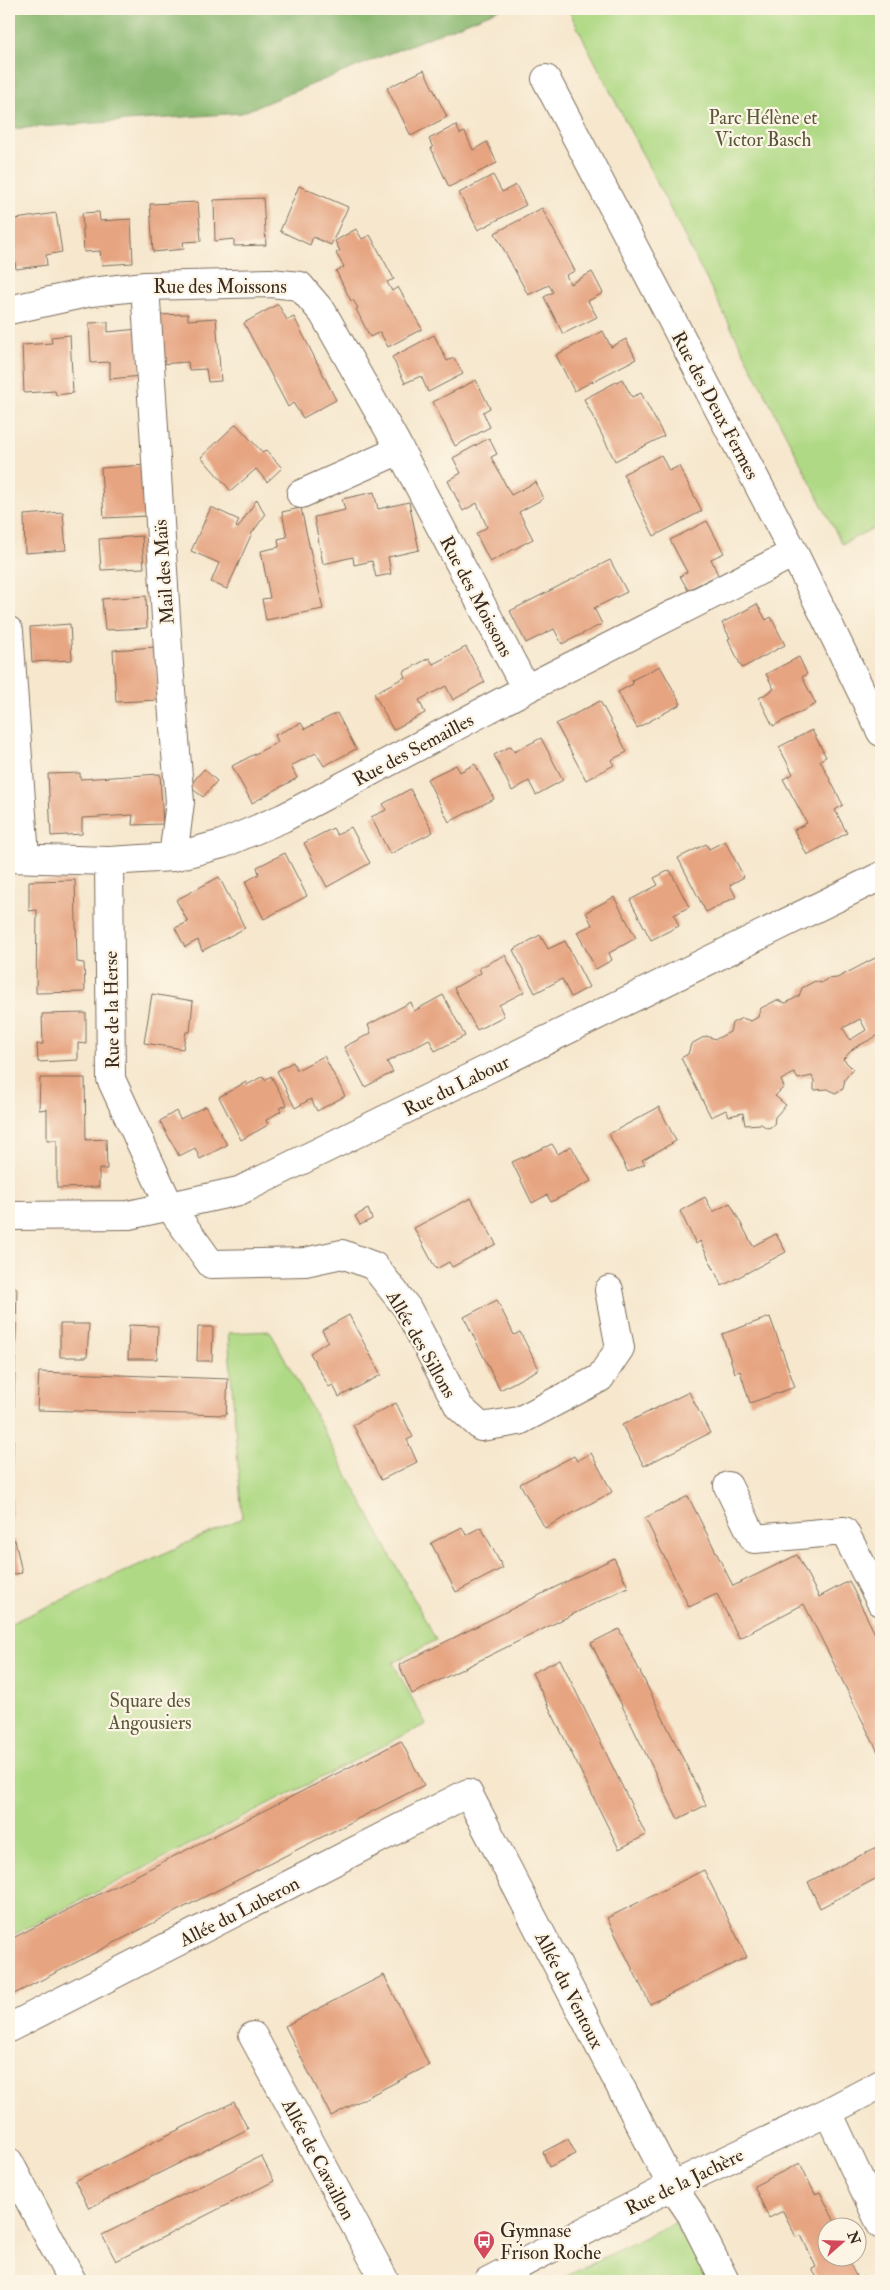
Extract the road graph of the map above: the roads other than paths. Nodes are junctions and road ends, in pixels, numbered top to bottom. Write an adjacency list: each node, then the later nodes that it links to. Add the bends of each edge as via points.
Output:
1 (546, 79): 6 (street, Rue des Deux Fermes)
2 (145, 286): 3 (street, Rue des Moissons, via 92,292); 4 (street, Rue des Moissons, via 270,283 300,286 323,313); 10 (street, Mail des Maïs, via 180,802)
3 (9, 310)
4 (400, 450): 5 (street); 8 (street, Rue des Moissons)
5 (301, 494)
6 (794, 553): 8 (street, Rue des Semailles); 9 (street, Rue des Deux Fermes)
7 (9, 631): 11 (street)
8 (526, 689): 10 (street, Rue des Semailles, via 283,818 222,844)
9 (881, 732)
10 (173, 856): 12 (street, Rue des Semailles)
11 (17, 857): 12 (street, Rue des Semailles)
12 (109, 861): 14 (street, Rue de la Herse, via 111,1079)
13 (881, 876): 14 (street, Rue du Labour, via 239,1191)
14 (170, 1207): 15 (street, Rue du Labour, via 129,1215); 16 (street, Allée des Sillons, via 211,1264 305,1262 342,1254 374,1266 407,1308 458,1407 481,1426 519,1421 600,1378 620,1348)
15 (9, 1216)
16 (609, 1290)
17 (728, 1486): 18 (street, via 754,1539 844,1531)
18 (881, 1602)
19 (468, 1793): 20 (street, Allée du Luberon); 25 (street, Allée du Ventoux)
20 (9, 2028)
21 (253, 2036): 29 (street, Allée de Cavaillon)
22 (881, 2084): 23 (street, Rue de la Jachère)
23 (828, 2112): 25 (street, Rue de la Jachère); 27 (street)
24 (9, 2162): 26 (street)
25 (672, 2186): 30 (street, Rue de la Jachère); 31 (street, Allée du Ventoux, via 691,2214)
26 (15, 2187): 28 (street)
27 (881, 2225)
28 (72, 2281)
29 (385, 2281)
30 (488, 2281)
31 (725, 2281)

